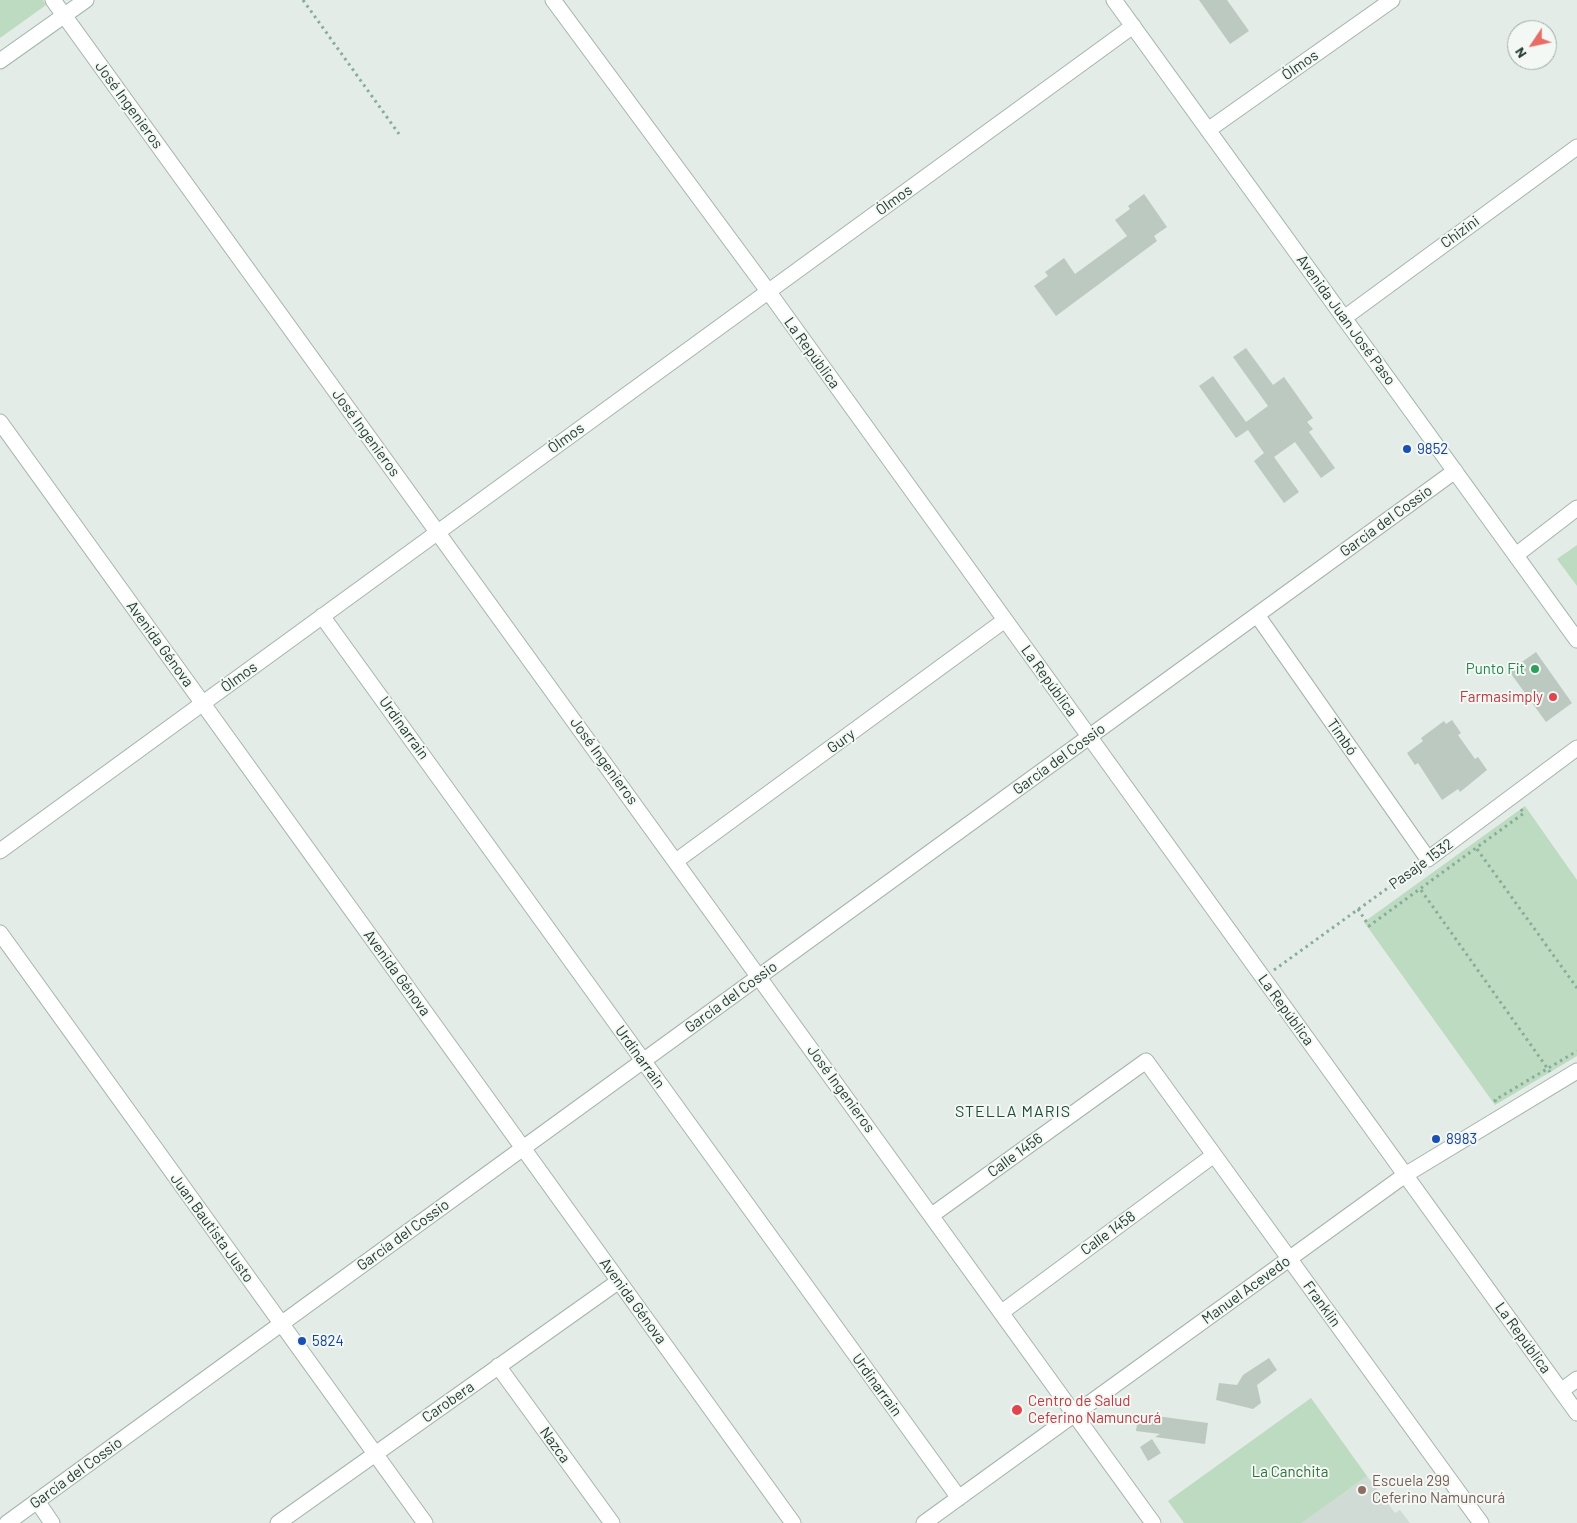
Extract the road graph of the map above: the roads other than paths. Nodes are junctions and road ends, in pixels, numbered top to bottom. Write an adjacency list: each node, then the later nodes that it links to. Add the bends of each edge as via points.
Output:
1 (53, 0): 6 (street, José Ingenieros)
2 (86, 0): 6 (street)
3 (554, 0): 11 (street, La República)
4 (1114, 0): 7 (street, Avenida Juan José Paso)
5 (1392, 0): 9 (street, Ólmos)
6 (64, 15): 8 (street); 16 (street, José Ingenieros)
7 (1133, 26): 9 (street, Avenida Juan José Paso); 11 (street, Ólmos)
8 (0, 61)
9 (1208, 130): 12 (street, Avenida Juan José Paso)
10 (1577, 147): 12 (street, Chizini)
11 (768, 291): 16 (street, Ólmos); 20 (street, La República)
12 (1344, 318): 14 (street, Avenida Juan José Paso)
13 (0, 422): 22 (street, Avenida Génova)
14 (1455, 471): 17 (street, Avenida Juan José Paso); 18 (street, García del Cossio)
15 (1577, 508): 17 (street)
16 (438, 532): 19 (street, Ólmos); 27 (street, José Ingenieros)
17 (1516, 555): 21 (street, Avenida Juan José Paso)
18 (1257, 615): 23 (street, García del Cossio); 26 (street, Timbó)
19 (322, 616): 22 (street, Ólmos); 30 (street, Urdinarrain)
20 (1006, 620): 23 (street, La República); 27 (street, Gury)
21 (1577, 640)
22 (203, 703): 25 (street, Ólmos); 33 (street, Avenida Génova)
23 (1089, 737): 29 (street, García del Cossio); 35 (street, La República)
24 (1577, 748): 26 (street, Pasaje 1532)
25 (0, 851)
26 (1428, 859)
27 (676, 861): 29 (street, José Ingenieros)
28 (0, 933): 40 (street, Juan Bautista Justo)
29 (759, 976): 30 (street, García del Cossio); 36 (street, José Ingenieros)
30 (643, 1061): 33 (street, García del Cossio); 47 (street, Urdinarrain)
31 (1146, 1061): 34 (street, Franklin); 36 (street, Calle 1456)
32 (1577, 1071): 35 (street, Manuel Acevedo)
33 (523, 1148): 38 (street, Avenida Génova); 40 (street, García del Cossio)
34 (1214, 1154): 37 (street, Franklin); 39 (street, Calle 1458)
35 (1405, 1175): 37 (street, Manuel Acevedo); 43 (street, La República)
36 (932, 1215): 39 (street, José Ingenieros)
37 (1290, 1259): 44 (street, Manuel Acevedo); 57 (street, Franklin)
38 (618, 1281): 41 (street, Carobera); 54 (street, Avenida Génova)
39 (1002, 1312): 44 (street, José Ingenieros)
40 (281, 1324): 46 (street, Juan Bautista Justo); 48 (street, García del Cossio)
41 (498, 1366): 46 (street, Carobera); 53 (street, Nazca)
42 (1577, 1379): 43 (street)
43 (1561, 1391): 45 (street, La República)
44 (1076, 1413): 47 (street, Manuel Acevedo); 56 (street, José Ingenieros)
45 (1577, 1413)
46 (375, 1454): 51 (street, Carobera); 52 (street, Juan Bautista Justo)
47 (959, 1498): 55 (street, Manuel Acevedo)
48 (37, 1501): 49 (street, García del Cossio); 50 (street)
49 (7, 1523)
50 (52, 1523)
51 (278, 1523)
52 (425, 1523)
53 (612, 1523)
54 (793, 1523)
55 (924, 1523)
56 (1154, 1523)
57 (1481, 1523)

